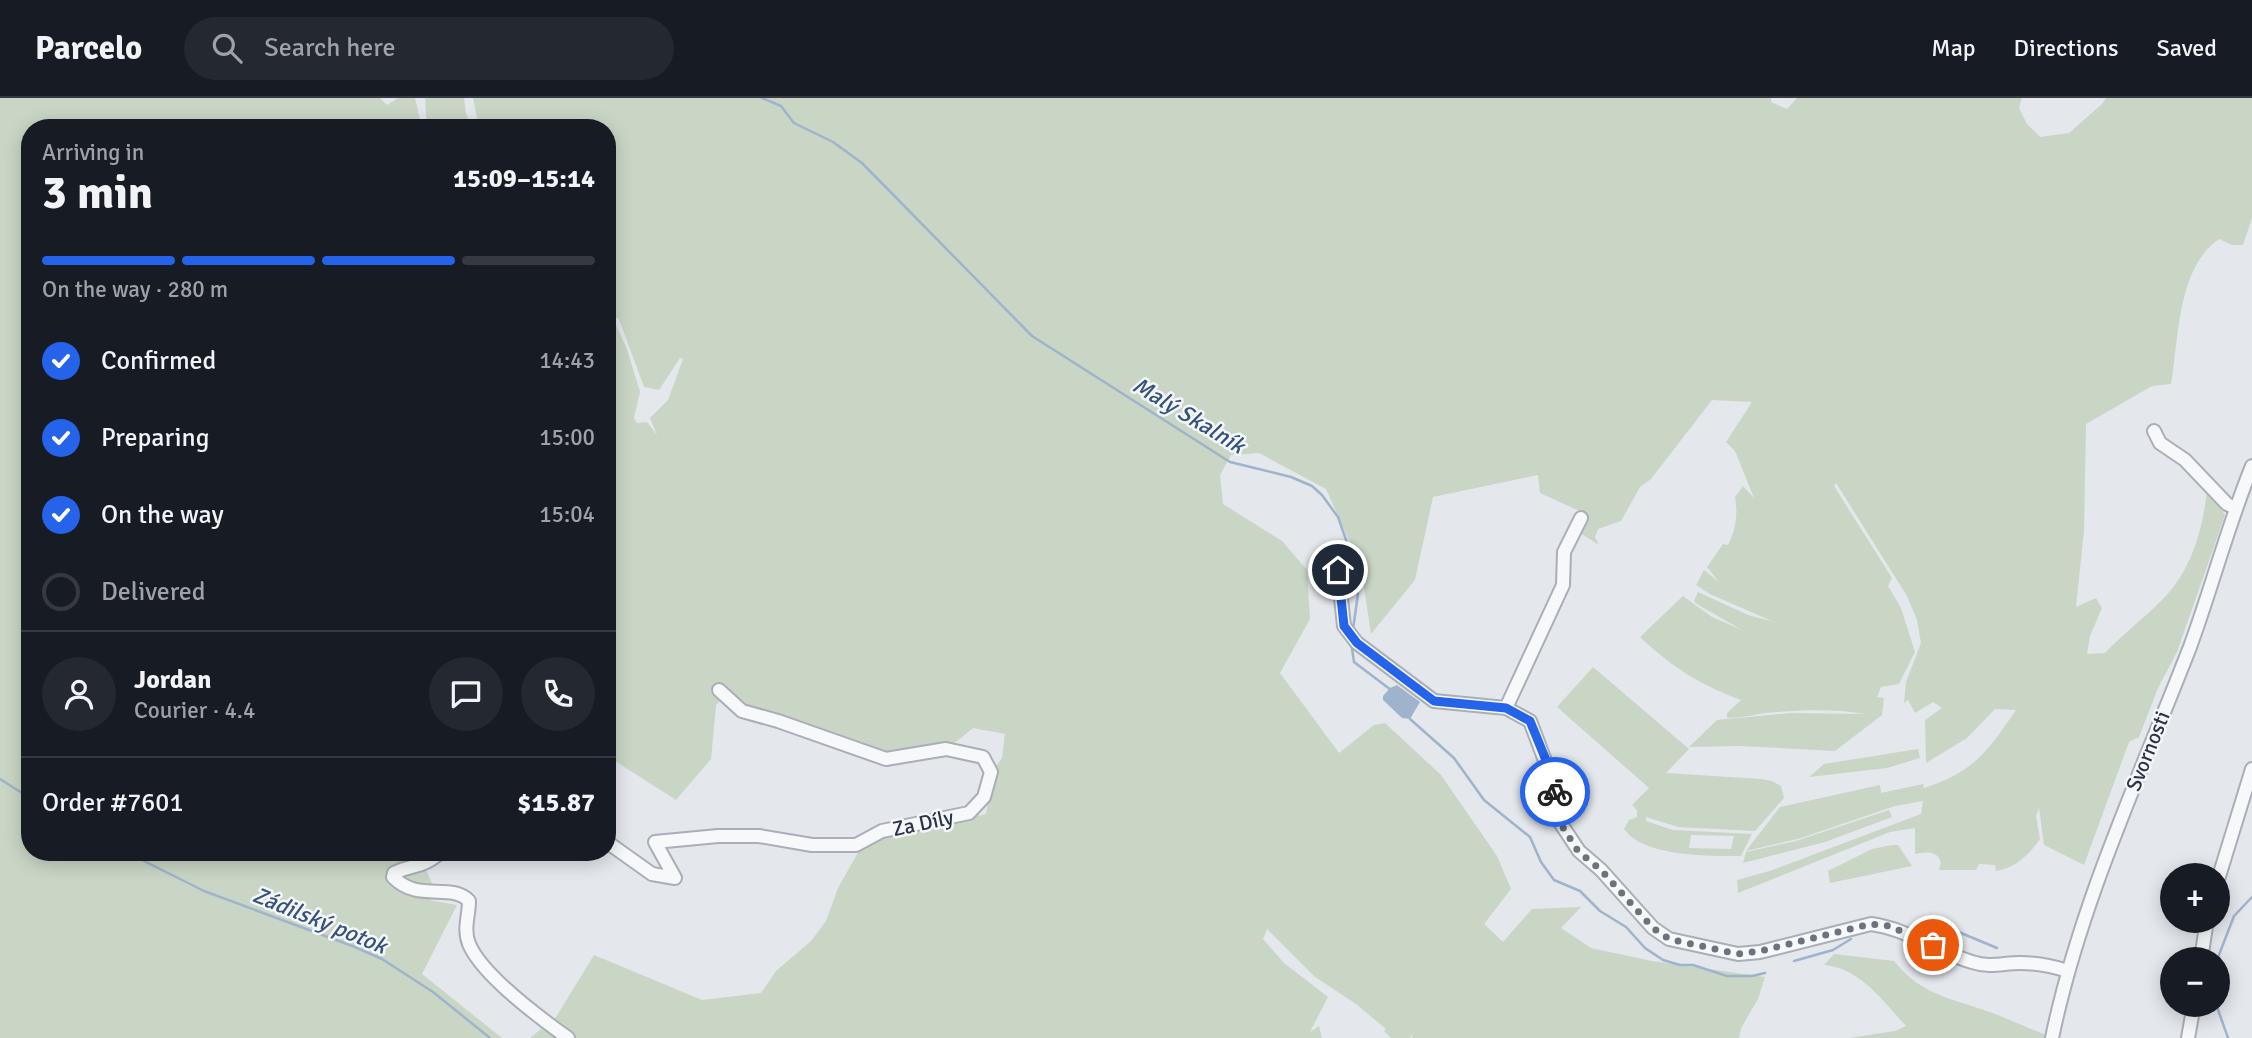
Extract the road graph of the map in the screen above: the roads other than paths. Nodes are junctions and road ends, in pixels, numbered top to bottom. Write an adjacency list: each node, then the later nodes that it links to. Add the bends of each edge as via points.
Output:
1 (2154, 430): 3 (street, via 2160,443 2185,460)
2 (2252, 466): 3 (street, Svornosti)
3 (2235, 508): 12 (street, Svornosti, via 2190,646 2103,866)
4 (1581, 518): 7 (street, via 1564,552 1563,585)
5 (1338, 570): 7 (street, via 1344,626 1357,643 1434,701)
6 (719, 690): 9 (street, Za Díly, via 742,711 886,759 946,749 983,757 991,772 985,797 969,813 882,831 856,845 812,845 760,836 655,842 675,878 652,874)
7 (1506, 708): 12 (street, via 1530,721 1535,730 1555,788 1557,818 1578,851 1669,939 1738,954 1871,924 1889,926 1970,962 1993,967 2018,963 2052,966)
8 (2252, 769): 11 (street)
9 (616, 848)
10 (430, 861): 14 (street, via 393,877 410,889 463,895 469,901 465,927 472,949 517,998)
11 (2223, 863)
12 (2068, 971): 15 (street, Svornosti)
13 (2192, 1017): 16 (street)
14 (568, 1038)
15 (2052, 1038)
16 (2188, 1038)

